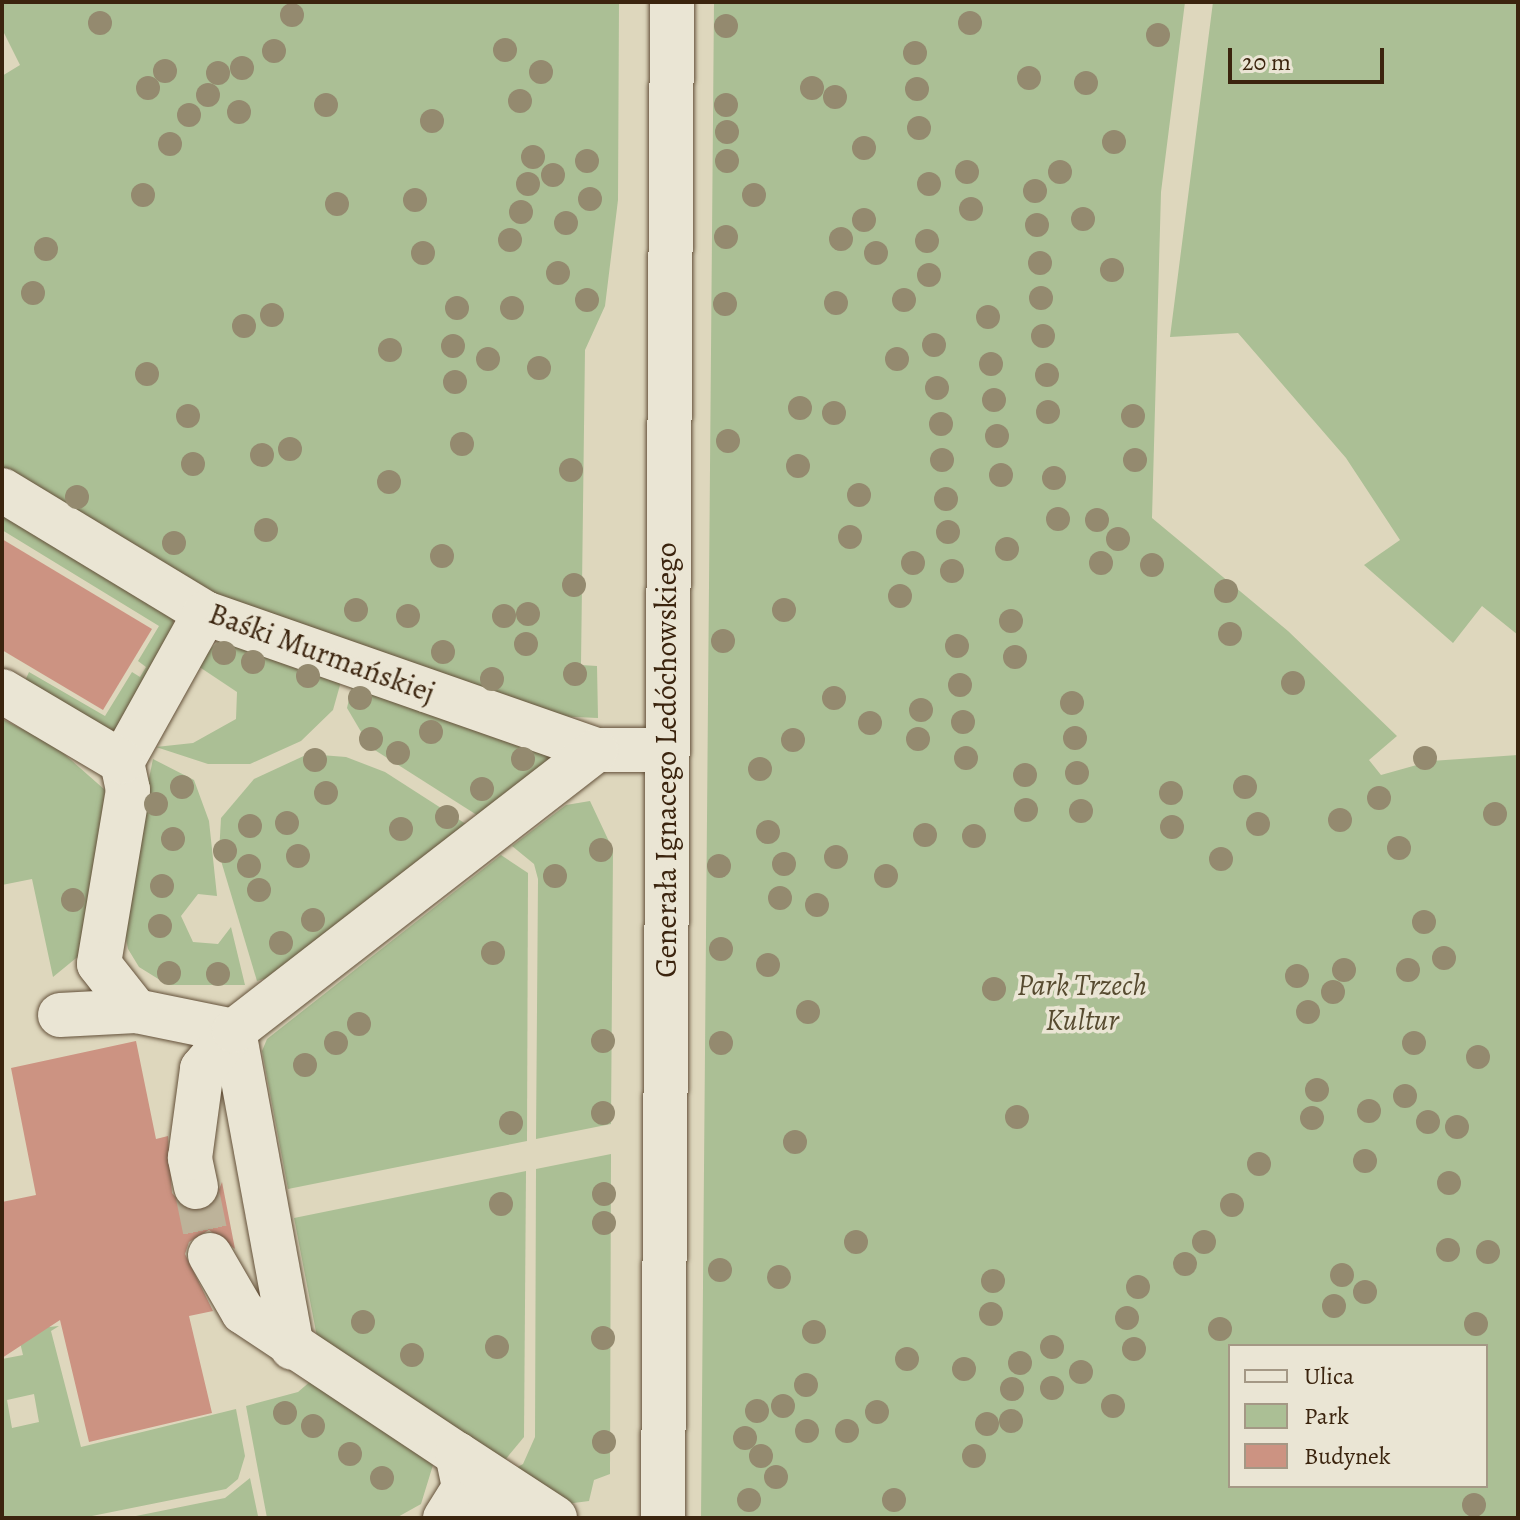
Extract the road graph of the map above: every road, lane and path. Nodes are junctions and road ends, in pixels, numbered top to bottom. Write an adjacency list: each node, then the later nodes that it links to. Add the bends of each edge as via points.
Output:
1 (672, 2): 6 (street, Generała Ignacego Ledóchowskiego)
2 (2, 490): 3 (street, Baśki Murmańskiej)
3 (205, 613): 5 (street, Baśki Murmańskiej); 7 (street)
4 (2, 691): 7 (street)
5 (596, 750): 6 (street, Baśki Murmańskiej); 10 (street)
6 (666, 750): 18 (street, Generała Ignacego Ledóchowskiego)
7 (122, 762): 8 (street, via 128,790 99,964)
8 (136, 1011): 9 (street); 10 (street)
9 (60, 1015)
10 (234, 1031): 11 (street, via 202,1069 190,1158); 13 (street)
11 (196, 1187)
12 (210, 1255): 13 (street, via 243,1312)
13 (292, 1348): 14 (street)
14 (457, 1454): 15 (street, via 464,1488); 17 (street)
15 (445, 1518)
16 (485, 1518): 17 (street)
17 (553, 1518)
18 (663, 1518)

